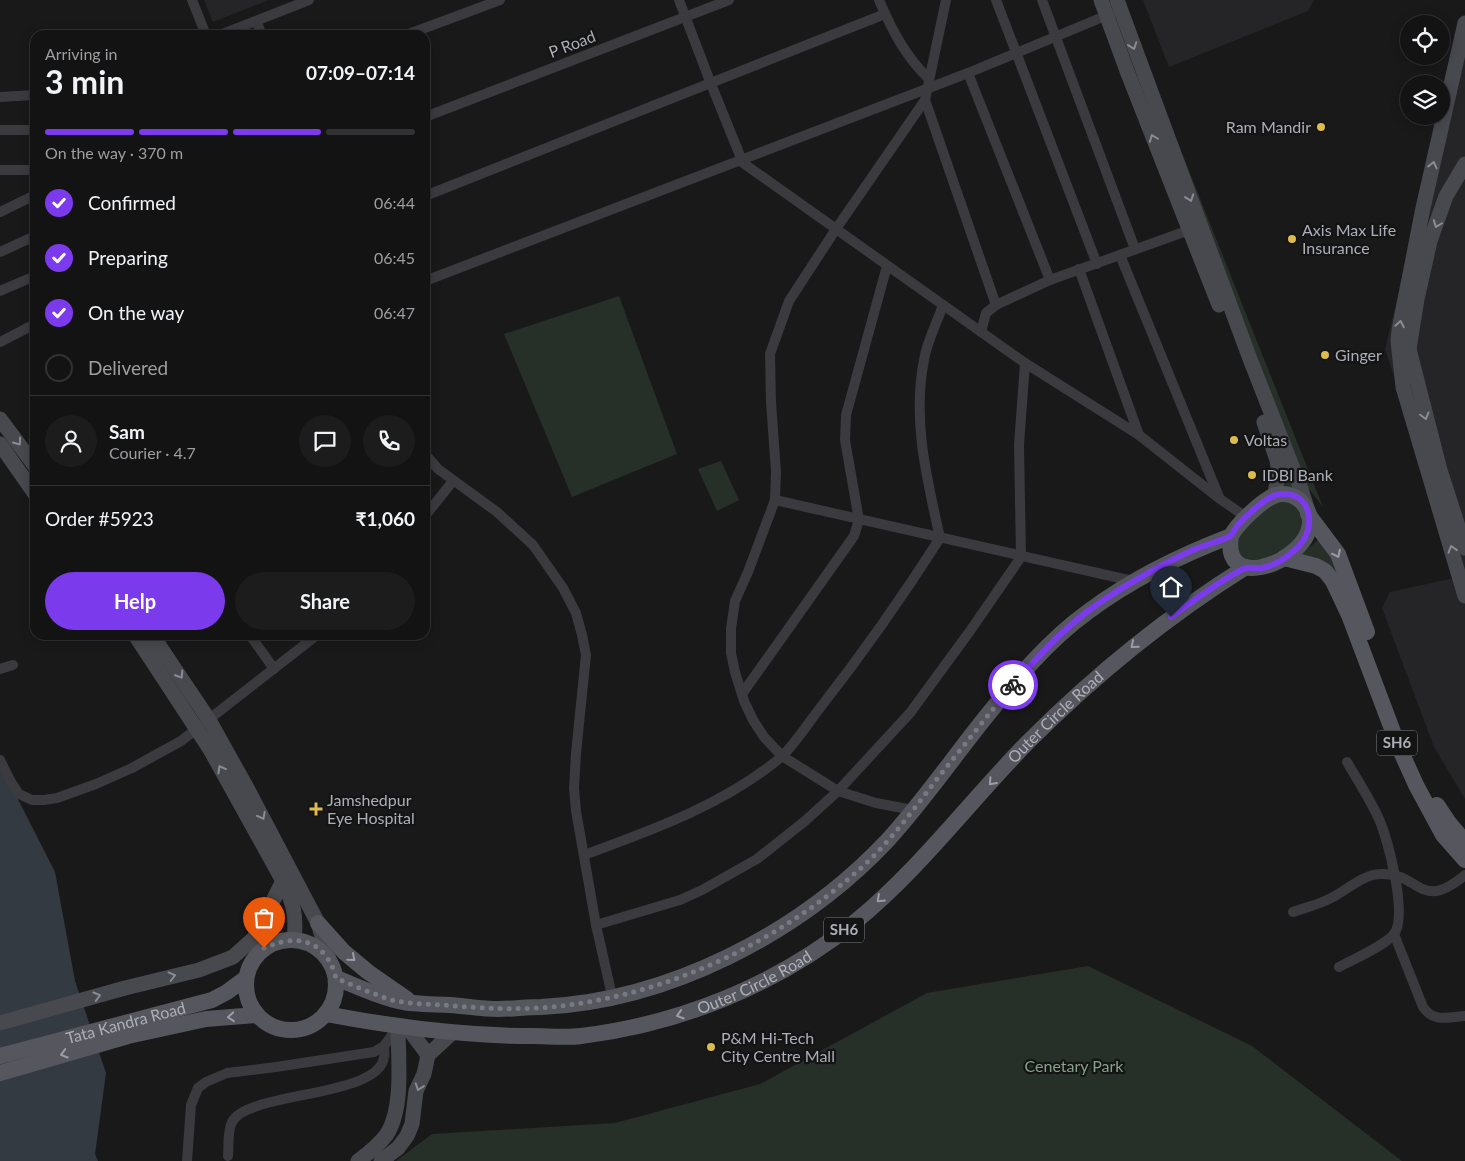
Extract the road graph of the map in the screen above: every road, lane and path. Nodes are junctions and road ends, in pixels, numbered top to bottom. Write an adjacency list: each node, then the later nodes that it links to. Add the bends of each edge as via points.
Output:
1 (192, 0): 16 (street)
2 (309, 0): 14 (street)
3 (500, 0): 19 (street)
4 (679, 0): 13 (street)
5 (729, 0): 13 (street, P Road)
6 (879, 0): 12 (street)
7 (946, 0): 24 (street)
8 (996, 0): 21 (street)
9 (1042, 0): 20 (street)
10 (1101, 0): 11 (street)
11 (1115, 8): 20 (street); 39 (street)
12 (885, 14): 23 (street); 24 (street, via 902,49)
13 (686, 17): 23 (street); 28 (street, P Road)
14 (256, 21): 17 (street); 18 (street)
15 (1465, 23): 57 (street, one-way to 15, via 1398,341 1399,330)
16 (204, 30)
17 (233, 30)
18 (260, 30)
19 (419, 30)
20 (1057, 37): 21 (street); 41 (street)
21 (1018, 54): 22 (street); 44 (street)
22 (968, 73): 24 (street); 49 (street)
23 (711, 84): 31 (street); 35 (street)
24 (928, 84): 27 (street); 31 (street)
25 (30, 95): 26 (street)
26 (0, 96)
27 (925, 100): 38 (street); 51 (street)
28 (430, 115)
29 (0, 130): 30 (street)
30 (30, 130)
31 (742, 160): 38 (street); 48 (street)
32 (1465, 164): 57 (street, one-way to 57, via 1446,196 1430,241 1409,349)
33 (0, 170): 34 (street)
34 (30, 170)
35 (430, 194)
36 (30, 197): 37 (street)
37 (3, 208)
38 (836, 229): 45 (street); 69 (street, via 790,301 770,354)
39 (1195, 229): 41 (street); 67 (street, via 1277,460 1279,475); 71 (street, via 1250,359)
40 (30, 238): 42 (street)
41 (1135, 249): 43 (street)
42 (0, 252)
43 (1120, 255): 44 (street); 68 (street)
44 (1096, 264): 46 (street)
45 (887, 266): 52 (street); 73 (street, via 846,414 845,440)
46 (1079, 269): 49 (street); 59 (street)
47 (30, 278): 50 (street)
48 (430, 280)
49 (1050, 280): 51 (street)
50 (0, 291)
51 (996, 305): 54 (street, via 986,313)
52 (943, 306): 54 (street); 75 (street, via 924,358 920,404 923,462)
53 (30, 327): 55 (street)
54 (981, 332): 56 (street)
55 (0, 342)
56 (1025, 363): 59 (street); 77 (street, via 1019,445)
57 (1409, 384): 76 (street, one-way to 76); 81 (street, one-way to 57)
58 (0, 418): 61 (street, one-way to 61)
59 (1139, 435): 68 (street)
60 (0, 444): 64 (street)
61 (30, 457)
62 (430, 460): 65 (street)
63 (30, 462): 64 (street)
64 (17, 468): 66 (street)
65 (454, 481): 70 (street); 97 (street, via 497,512 533,545 576,613 586,655 574,788)
66 (30, 487)
67 (1274, 496): 71 (main road, SH6, via 1294,496); 72 (main road)
68 (1220, 499): 72 (street)
69 (775, 500): 73 (street); 89 (street, via 736,601 731,629 735,672)
70 (430, 510)
71 (1308, 512): 78 (main road, SH6, via 1310,524 1305,539); 96 (main road, SH6, one-way to 96, via 1338,554 1426,787)
72 (1246, 517): 74 (main road)
73 (859, 520): 75 (street); 89 (street, via 854,536)
74 (1231, 536): 79 (main road, via 1234,557); 80 (main road, SH6, via 1195,549)
75 (940, 538): 77 (street); 91 (street, via 858,659)
76 (1465, 548)
77 (1021, 556): 80 (street); 94 (street, via 910,712)
78 (1284, 558): 79 (main road, SH6, via 1262,568); 98 (main road, SH6, via 1316,566 1333,581 1416,785 1443,835)
79 (1246, 568): 119 (main road, Outer Circle Road / SH6, one-way to 119, via 1185,607 1103,671 1028,742 902,879 854,922 759,984 707,1006 660,1020 579,1036)
80 (1133, 581): 95 (main road, SH6, via 1088,611 1050,644 1013,684)
81 (1465, 596)
82 (139, 640): 90 (street)
83 (155, 640): 90 (street, one-way to 90)
84 (254, 640): 88 (street)
85 (312, 640): 88 (street)
86 (13, 666): 87 (street)
87 (0, 669)
88 (274, 669): 90 (street)
89 (742, 694): 91 (street, via 753,720)
90 (202, 724): 92 (street, via 181,741 132,768 57,798 32,800 19,794); 101 (street, one-way to 90, via 216,760); 103 (street, one-way to 103)
91 (782, 756): 94 (street); 97 (street, via 702,807)
92 (0, 760)
93 (1347, 762): 100 (street, via 1379,820)
94 (838, 790): 95 (street); 104 (street, via 768,850 702,890 680,900)
95 (913, 810): 111 (main road, SH6, via 861,867 825,898 791,921 713,963 664,984)
96 (1465, 842)
97 (584, 855): 104 (street)
98 (1465, 860)
99 (1465, 875): 100 (street, via 1438,892 1419,888)
100 (1395, 876): 102 (street, via 1374,875 1332,898); 105 (street, via 1399,917)
101 (283, 880): 106 (street, via 295,914); 116 (street, one-way to 101, via 199,970 233,956 254,938)
102 (1293, 912)
103 (318, 923): 107 (street); 112 (main road, one-way to 112, via 344,952)
104 (596, 925): 111 (street)
105 (1394, 934): 108 (street); 115 (street, via 1428,1014 1438,1018)
106 (294, 940): 107 (main road, via 308,943); 109 (main road, via 264,948 252,961)
107 (329, 960): 110 (main road)
108 (1339, 968)
109 (246, 978): 114 (main road, via 247,998); 118 (main road, Tata Kandra Road, via 212,1000)
110 (336, 978): 112 (main road, SH6, via 376,994); 113 (main road, via 335,997)
111 (612, 996): 112 (main road, SH6, via 560,1006 496,1009)
112 (411, 1003): 117 (main road)
113 (326, 1014): 114 (main road, via 310,1026 291,1031 272,1027); 117 (main road, Outer Circle Road / SH6)
114 (256, 1015): 118 (main road, one-way to 118)
115 (1465, 1016)
116 (0, 1023)
117 (403, 1027): 119 (main road, Outer Circle Road / SH6); 120 (street); 122 (street); 124 (street)
118 (128, 1029): 121 (main road, Tata Kandra Road); 123 (main road, one-way to 123)
119 (452, 1033): 122 (street)
120 (384, 1046): 126 (street, via 384,1059 378,1070 360,1080 238,1114 231,1123); 127 (street, via 374,1052 227,1073 206,1082 198,1088 191,1105)
121 (0, 1056)
122 (428, 1056): 125 (street, one-way to 125, via 416,1091)
123 (0, 1073)
124 (396, 1112): 125 (street); 128 (street, via 387,1133)
125 (413, 1115): 129 (street, via 407,1136)
126 (228, 1156)
127 (187, 1161)
128 (358, 1161)
129 (381, 1161)

